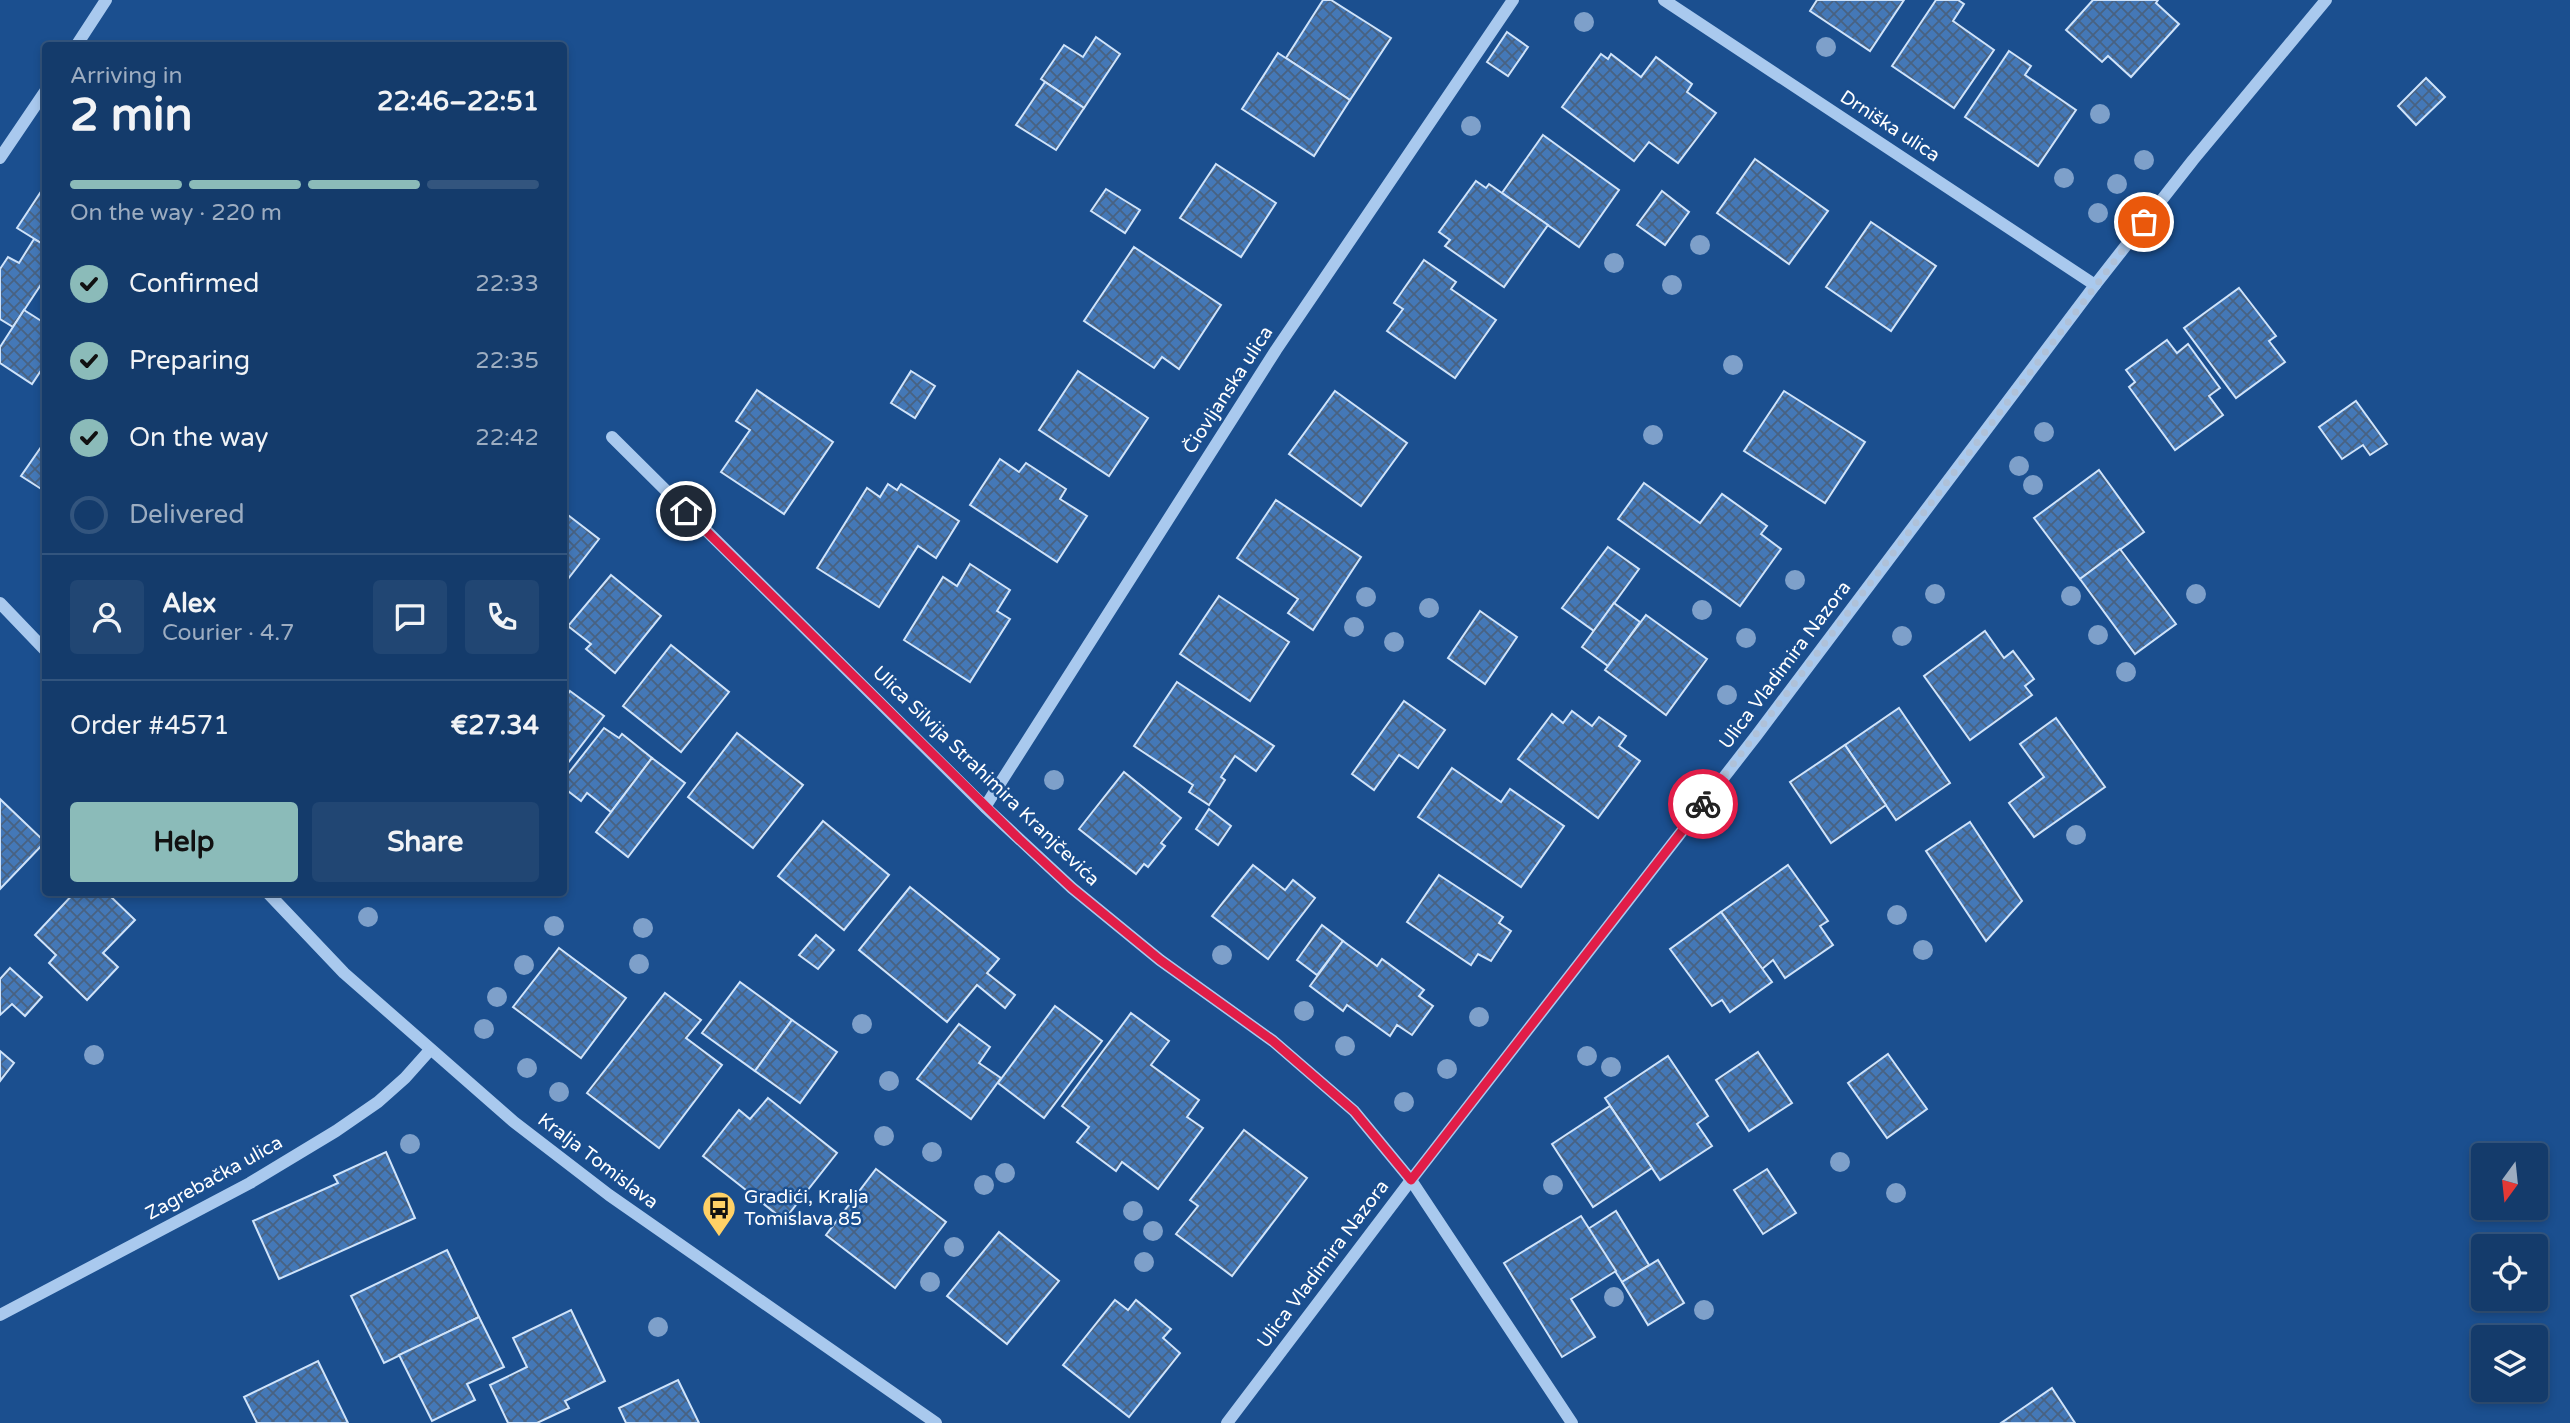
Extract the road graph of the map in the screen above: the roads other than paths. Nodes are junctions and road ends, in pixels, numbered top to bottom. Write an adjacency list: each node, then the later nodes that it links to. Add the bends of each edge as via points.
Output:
1 (106, 0): 5 (street)
2 (1513, 0): 12 (street, Čiovljanska ulica, via 1276,350)
3 (1664, 0): 8 (street, Drniška ulica)
4 (2326, 0): 8 (street, Ulica Vladimira Nazora)
5 (79, 42)
6 (42, 96): 7 (street)
7 (0, 158)
8 (2095, 285): 15 (street, Ulica Vladimira Nazora, via 1756,736)
9 (612, 437): 12 (street, Ulica Silvija Strahimira Kranjčevića)
10 (0, 603): 11 (street)
11 (42, 647)
12 (985, 807): 15 (street, Ulica Silvija Strahimira Kranjčevića, via 1101,912 1273,1041 1354,1111)
13 (271, 896): 14 (street, Kralja Tomislava, via 344,973)
14 (430, 1050): 16 (street, Zagrebačka ulica, via 378,1102 336,1131 250,1183); 17 (street, Kralja Tomislava, via 609,1195)
15 (1411, 1180): 18 (street, Ulica Vladimira Nazora); 19 (street, Ulica Silvija Strahimira Kranjčevića)
16 (0, 1315)
17 (936, 1423)
18 (1227, 1423)
19 (1572, 1423)

